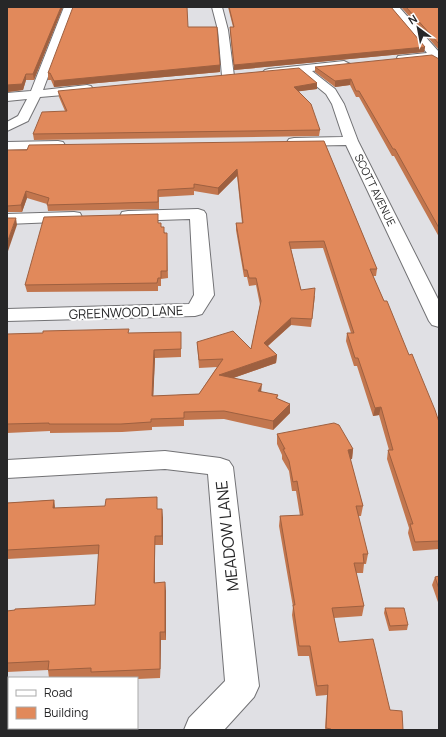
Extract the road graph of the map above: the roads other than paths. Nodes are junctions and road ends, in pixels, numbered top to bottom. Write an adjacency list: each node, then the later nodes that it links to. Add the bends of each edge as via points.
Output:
1 (69, 7): 13 (street)
2 (217, 7): 10 (street, via 223,30)
3 (394, 7): 4 (street)
4 (438, 57): 5 (street)
5 (388, 60)
6 (356, 63): 7 (street)
7 (301, 68): 8 (street); 16 (street, SCOTT AVENUE, via 331,92)
8 (257, 73)
9 (242, 74): 10 (street)
10 (228, 76): 11 (street)
11 (213, 77)
12 (102, 88): 13 (street)
13 (36, 94): 14 (street); 15 (street, via 23,118)
14 (7, 97)
15 (7, 127)
16 (352, 141): 17 (street); 24 (street, SCOTT AVENUE)
17 (281, 142)
18 (70, 145): 19 (street)
19 (7, 146)
20 (92, 216): 22 (street)
21 (115, 216): 23 (street, GREENWOOD LANE, via 198,214 204,295 195,310)
22 (7, 218)
23 (7, 315)
24 (439, 321)
25 (7, 469): 26 (street, MEADOW LANE, via 165,460 220,467 242,686)
26 (202, 730)

